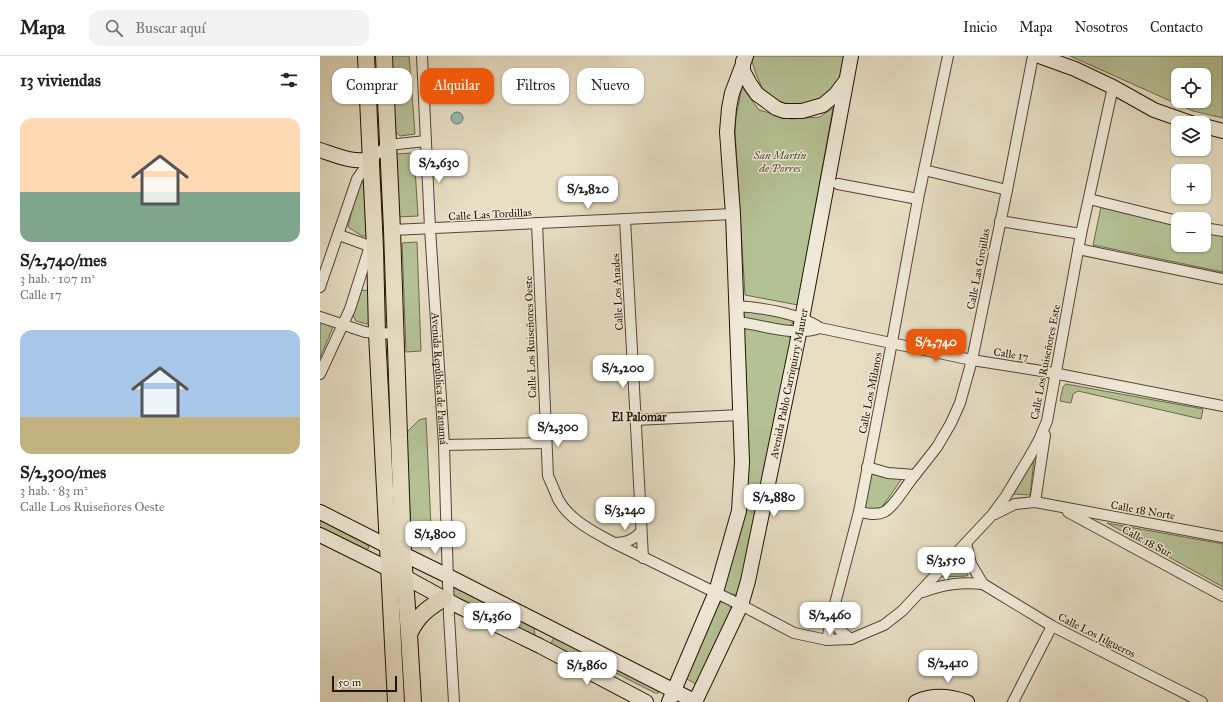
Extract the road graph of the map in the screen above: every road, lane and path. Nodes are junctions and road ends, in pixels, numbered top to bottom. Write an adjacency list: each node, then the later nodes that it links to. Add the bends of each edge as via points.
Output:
1 (360, 56): 2 (street)
2 (366, 56): 19 (main road)
3 (384, 56): 17 (main road)
4 (422, 56): 16 (street, Avenida República de Panamá)
5 (851, 56): 11 (main road, Avenida Pablo Carriquirry Maurer)
6 (860, 56): 11 (main road)
7 (948, 56): 20 (street, Calle Los Milanos)
8 (1033, 56): 22 (street, Calle Las Grojillas)
9 (1039, 56): 12 (main road, via 1075,69)
10 (744, 58): 11 (main road, via 743,71 757,94 784,111 802,111 823,105); 25 (main road, via 732,93 727,132)
11 (847, 81): 44 (main road, Avenida Pablo Carriquirry Maurer)
12 (1112, 87): 13 (main road, via 1154,110); 24 (street, Calle Los Ruiseñores Este)
13 (1171, 116)
14 (1211, 128): 15 (main road)
15 (1223, 131)
16 (426, 141): 17 (street); 30 (street, Avenida República de Panamá)
17 (388, 145): 19 (street); 32 (main road)
18 (320, 150): 19 (main road, via 349,160)
19 (371, 160): 35 (street, via 357,179); 36 (main road)
20 (924, 170): 22 (street); 23 (street, Calle Los Milanos)
21 (838, 184): 23 (street)
22 (1007, 190): 28 (street, Calle Las Grojillas)
23 (918, 199): 47 (street, Calle Los Milanos)
24 (1089, 199): 27 (street); 34 (street, Calle Los Ruiseñores Este)
25 (733, 214): 26 (street, Calle Las Tordillas); 40 (main road)
26 (625, 219): 29 (street, Calle Las Tordillas); 53 (street, Calle Los Anades)
27 (1171, 219)
28 (1000, 221): 34 (street); 48 (street, Calle Las Grojillas)
29 (537, 223): 30 (street, Calle Las Tordillas); 55 (street, Calle Los Ruiseñores Oeste)
30 (430, 228): 32 (street, Calle Las Tordillas); 56 (street, Avenida República de Panamá)
31 (1211, 229): 33 (street)
32 (392, 230): 46 (main road)
33 (1223, 231)
34 (1081, 234): 37 (street, Calle Los Ruiseñores Este)
35 (339, 235): 36 (street); 39 (street)
36 (372, 247): 43 (street); 45 (main road)
37 (1078, 249): 38 (street); 49 (street, Calle Los Ruiseñores Este)
38 (1223, 279)
39 (320, 286)
40 (737, 306): 42 (main road); 44 (street, Calle 17, via 779,312)
41 (320, 317): 43 (street)
42 (738, 322): 44 (street, Calle 17, via 789,331); 52 (main road)
43 (343, 325): 45 (street); 50 (street)
44 (800, 325): 47 (street, Calle 17, via 812,323 820,328); 80 (main road, Avenida Pablo Carriquirry Maurer)
45 (377, 334): 46 (street); 69 (main road)
46 (395, 334): 70 (main road)
47 (892, 342): 48 (street, Calle 17); 57 (street, Calle Los Milanos)
48 (972, 360): 49 (street, Calle 17); 58 (street, Calle Las Grojillas, via 960,403 951,423 937,447)
49 (1056, 373): 51 (street, Calle 17); 54 (street, Calle Los Ruiseñores Este)
50 (320, 374)
51 (1223, 406)
52 (741, 415): 53 (street); 76 (main road, via 739,510)
53 (635, 420): 64 (street, Calle Los Anades)
54 (1047, 421): 59 (street); 63 (street, Calle Los Ruiseñores Este, via 1030,456)
55 (546, 443): 56 (street); 67 (street, Calle Los Ruiseñores Oeste, via 548,476 559,500 569,514)
56 (444, 445): 73 (street, Avenida República de Panamá)
57 (867, 467): 58 (street, via 888,473); 62 (street, Calle Los Milanos)
58 (915, 475): 62 (street, Calle Las Grojillas, via 884,512)
59 (1035, 502): 60 (street, Calle 18 Norte); 63 (street, Calle 18 Norte, via 1015,504)
60 (1059, 507): 66 (street, Calle 18 Norte); 78 (street, Calle 18 Sur)
61 (320, 512): 69 (main road)
62 (859, 512): 81 (street, Calle Los Milanos)
63 (992, 515): 68 (street, Calle Los Ruiseñores Este)
64 (641, 532): 67 (street, via 623,543); 71 (street, Calle Los Anades)
65 (320, 535): 72 (main road)
66 (1223, 537)
67 (614, 543): 71 (street, Calle Los Ruiseñores Oeste)
68 (966, 543): 75 (street, Calle Los Jilgueros, via 971,564); 77 (street, Calle Los Ruiseñores Este)
69 (388, 547): 70 (main road); 72 (main road)
70 (403, 554): 73 (main road); 74 (main road)
71 (643, 558): 76 (street, Calle Los Ruiseñores Oeste)
72 (390, 570): 74 (main road); 90 (main road)
73 (448, 576): 79 (street, Avenida República de Panamá); 83 (main road)
74 (405, 577): 79 (main road); 84 (main road)
75 (984, 584): 77 (street, Calle Los Jilgueros, via 965,582 940,585); 82 (street, Calle Los Jilgueros)
76 (716, 592): 80 (street, Calle Los Ruiseñores Oeste); 88 (main road)
77 (921, 592): 85 (street, Calle Los Ruiseñores Este, via 884,625)
78 (1223, 596)
79 (447, 600): 84 (main road, via 423,612); 87 (main road); 92 (street, Avenida República de Panamá)
80 (741, 605): 86 (street, Calle Los Ruiseñores Este, via 794,633); 94 (main road, Avenida Pablo Carriquirry Maurer)
81 (832, 615): 85 (street, via 840,631); 86 (street, Calle Los Milanos)
82 (1052, 626): 96 (street); 97 (street, Calle Los Jilgueros)
83 (549, 627): 87 (main road); 88 (main road)
84 (409, 634): 91 (main road)
85 (851, 639): 86 (street, Calle Los Ruiseñores Este)
86 (827, 640)
87 (540, 646): 93 (main road)
88 (672, 696): 94 (main road)
89 (920, 700): 95 (main road, via 941,696)
90 (396, 702)
91 (413, 702)
92 (454, 702)
93 (646, 702)
94 (696, 702)
95 (967, 702)
96 (1013, 702)
97 (1202, 702)

